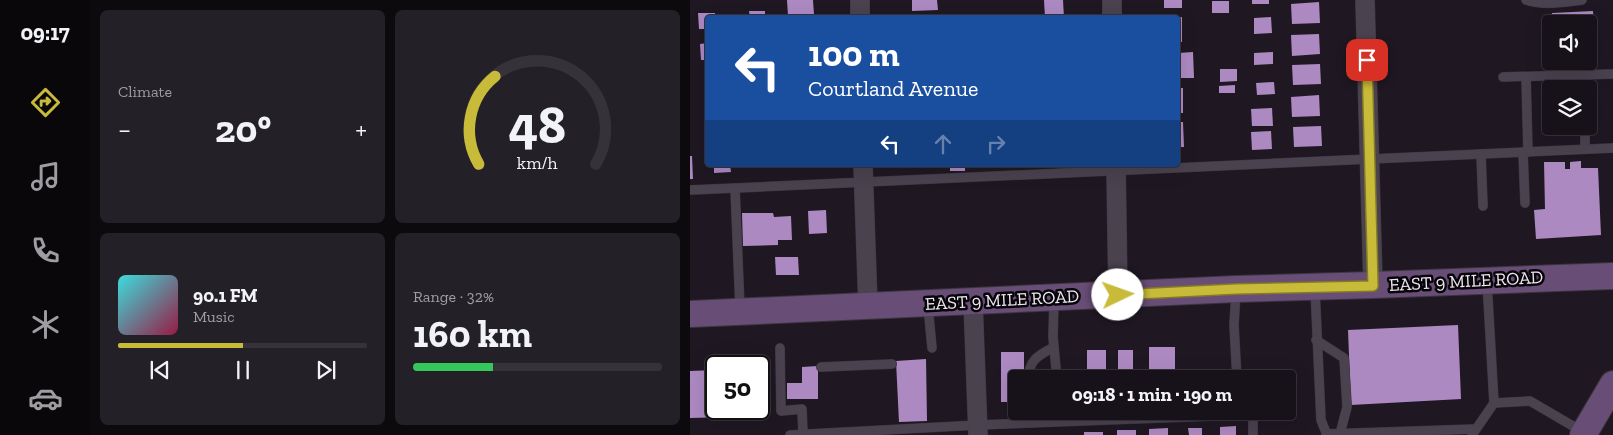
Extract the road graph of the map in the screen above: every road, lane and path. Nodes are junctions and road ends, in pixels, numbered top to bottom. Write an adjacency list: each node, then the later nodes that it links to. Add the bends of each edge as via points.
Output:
1 (860, 0): 6 (street)
2 (1112, 0): 7 (street)
3 (1366, 0): 18 (street)
4 (1526, 0): 5 (lane, via 1552,3)
5 (1582, 0)
6 (860, 15)
7 (1112, 15)
8 (1613, 74): 9 (lane)
9 (1584, 75): 11 (lane); 12 (lane)
10 (1503, 77): 11 (lane)
11 (1526, 77): 16 (lane)
12 (1584, 80)
13 (1585, 135): 14 (lane)
14 (1585, 148): 15 (lane); 16 (lane)
15 (1613, 148)
16 (1525, 152): 17 (lane); 24 (lane)
17 (1481, 154): 18 (lane); 25 (lane)
18 (1369, 160): 19 (lane); 28 (street)
19 (1180, 165)
20 (1116, 167): 21 (lane); 31 (street)
21 (864, 174): 22 (lane); 35 (street)
22 (735, 188): 23 (lane); 36 (lane)
23 (690, 190)
24 (1525, 203)
25 (1483, 206)
26 (1613, 276): 27 (main road, EAST 9 MILE ROAD)
27 (1487, 280): 28 (main road, EAST 9 MILE ROAD); 48 (lane)
28 (1373, 286): 29 (main road, EAST 9 MILE ROAD)
29 (1315, 287): 30 (main road, EAST 9 MILE ROAD); 38 (lane)
30 (1236, 289): 31 (main road, EAST 9 MILE ROAD); 46 (lane)
31 (1118, 295): 32 (main road, EAST 9 MILE ROAD)
32 (1054, 298): 33 (main road, EAST 9 MILE ROAD); 39 (lane)
33 (974, 301): 34 (main road, EAST 9 MILE ROAD); 54 (street)
34 (928, 303): 35 (main road, EAST 9 MILE ROAD); 41 (lane)
35 (868, 306): 36 (main road, EAST 9 MILE ROAD)
36 (740, 312): 37 (main road, EAST 9 MILE ROAD)
37 (690, 314)
38 (1316, 340): 57 (lane, via 1344,358 1347,407); 61 (lane, via 1321,420)
39 (1054, 347): 44 (lane, via 1037,356); 45 (lane)
40 (780, 348): 56 (lane, via 781,411 802,410)
41 (932, 348)
42 (892, 364): 43 (lane)
43 (821, 367)
44 (1030, 370)
45 (1056, 370)
46 (1236, 370)
47 (1613, 384): 58 (main road)
48 (1494, 402): 55 (lane); 58 (lane, via 1530,401)
49 (1031, 420): 53 (lane)
50 (1100, 420): 52 (lane)
51 (1253, 420): 60 (lane)
52 (1061, 422): 53 (lane)
53 (1031, 423): 54 (lane)
54 (978, 430): 56 (lane, via 935,424 843,428)
55 (1474, 432): 57 (lane)
56 (803, 434): 59 (lane)
57 (1340, 434): 61 (lane)
58 (1584, 434)
59 (790, 435)
60 (1254, 435)
61 (1327, 435)

